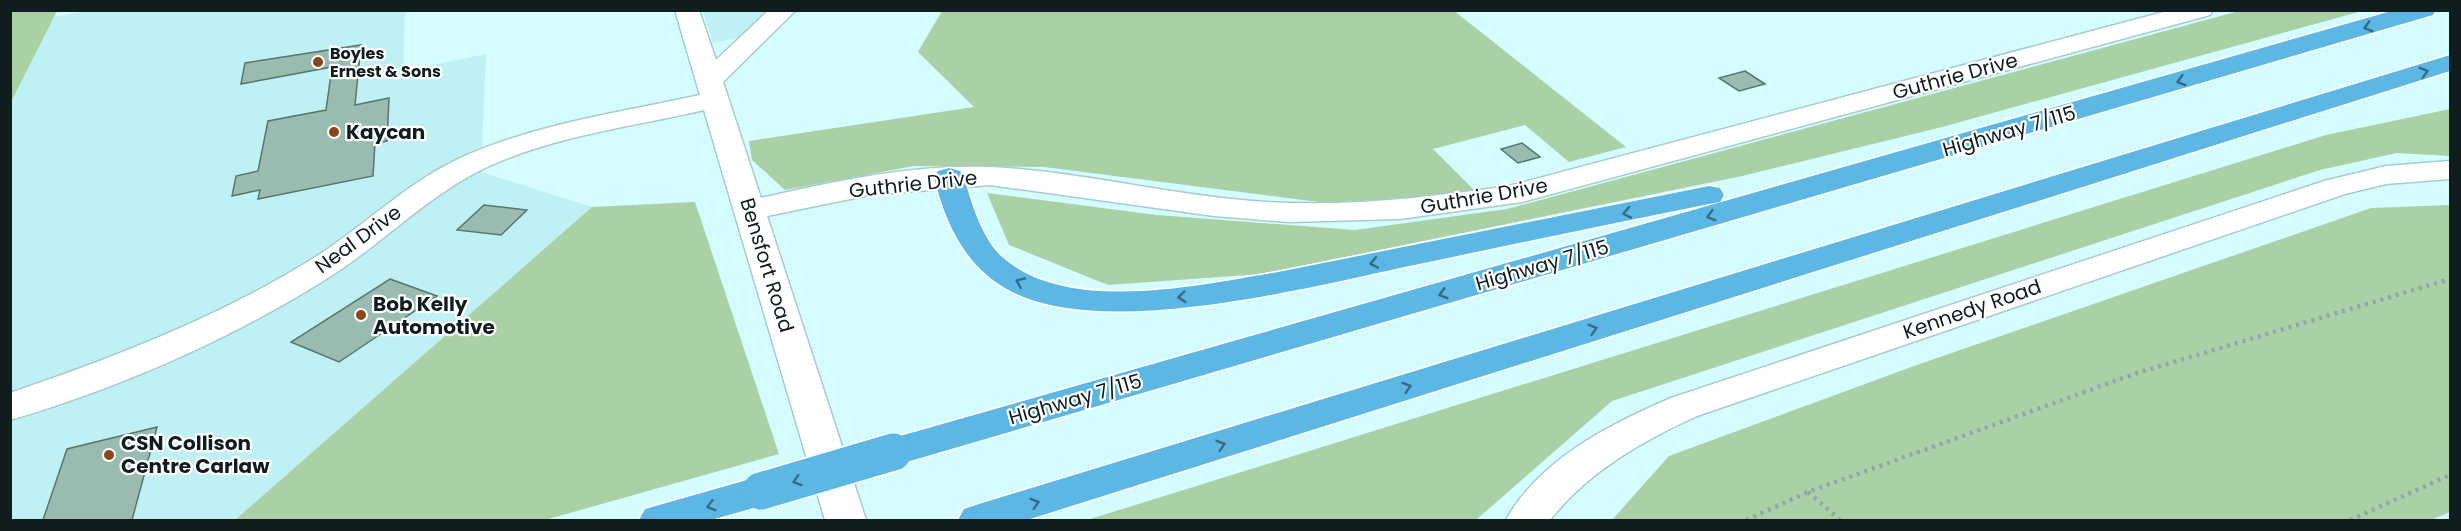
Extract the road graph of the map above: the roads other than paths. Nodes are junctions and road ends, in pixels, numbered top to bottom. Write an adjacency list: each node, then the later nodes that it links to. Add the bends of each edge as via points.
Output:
1 (687, 10): 7 (street, Bensfort Road)
2 (784, 10): 7 (street)
3 (2201, 10): 10 (street, Guthrie Drive, via 1511,195 1435,206 1368,213 1287,213 1032,180)
4 (2424, 10): 8 (highway, Highway 7/115, one-way to 8)
5 (2451, 63): 11 (highway, one-way to 5)
6 (2451, 87): 11 (highway)
7 (711, 91): 12 (street, Bensfort Road); 13 (street, Neal Drive, via 538,137 475,162 430,185 329,262 234,318 113,371)
8 (1951, 147): 10 (highway, one-way to 10, via 1864,158 1666,206 1278,282 1208,294 1117,301 1055,294 1009,278 988,261 969,229); 14 (highway, Highway 7/115, one-way to 14, bridge)
9 (2451, 170): 17 (street, Kennedy Road, via 2386,175 2335,187 1684,407 1642,424 1579,466)
10 (950, 177): 12 (street, Guthrie Drive)
11 (2087, 177): 16 (highway, one-way to 11)
12 (751, 210): 15 (street, Bensfort Road)
13 (10, 407)
14 (660, 520)
15 (846, 520)
16 (979, 520)
17 (1527, 520)

